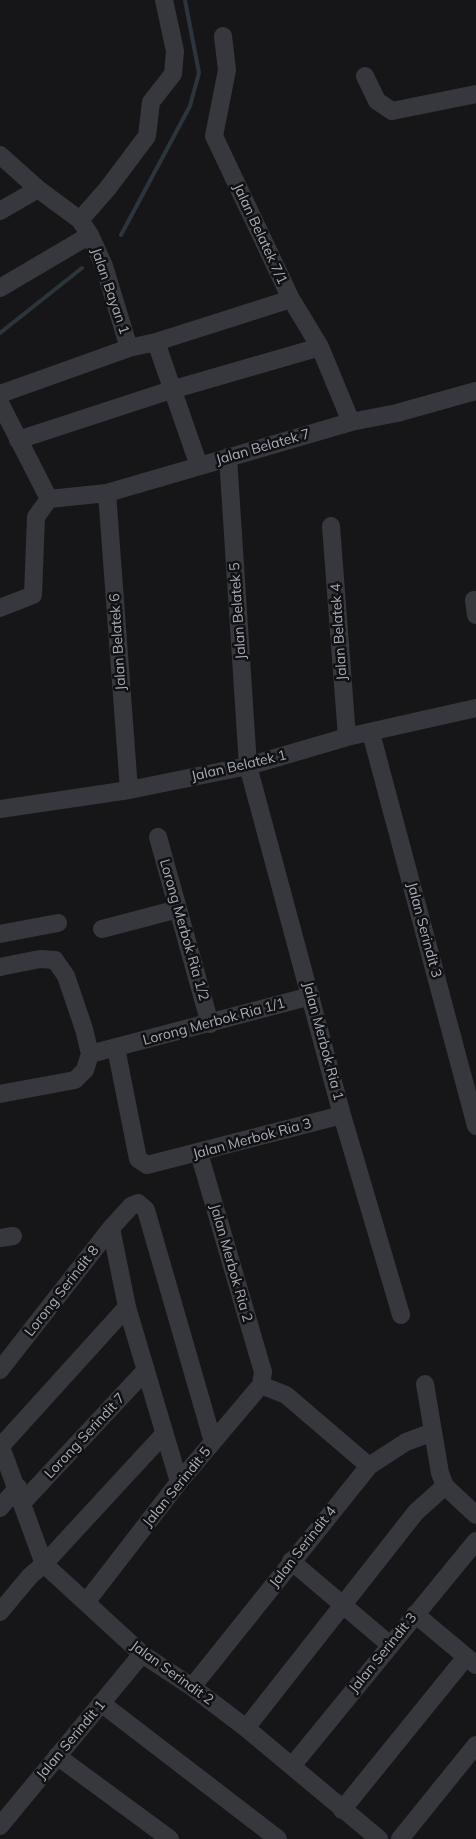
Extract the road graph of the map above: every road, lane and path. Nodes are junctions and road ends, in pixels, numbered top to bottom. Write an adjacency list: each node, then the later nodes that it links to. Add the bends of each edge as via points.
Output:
1 (164, 0): 8 (street, via 175,51 173,74 151,102 147,136)
2 (223, 36): 11 (street, Jalan Belatek 7/1, via 227,70 214,136)
3 (365, 76): 4 (street, via 377,101 392,111)
4 (476, 94)
5 (0, 155): 6 (street, Jalan Bayan 1)
6 (38, 188): 7 (street); 8 (street, Jalan Bayan 1)
7 (0, 211)
8 (80, 220): 9 (street, Jalan Bayan 1)
9 (90, 235): 10 (street); 14 (street, Jalan Bayan 1, via 104,266)
10 (0, 288)
11 (291, 299): 12 (street); 13 (street, Jalan Belatek 7/1)
12 (156, 342): 14 (street); 15 (street)
13 (320, 347): 15 (street); 19 (street, Jalan Belatek 7/1)
14 (129, 348): 17 (street)
15 (171, 390): 20 (street); 22 (street)
16 (476, 391): 19 (street, Jalan Belatek 7)
17 (0, 394)
18 (0, 403): 20 (street)
19 (351, 422): 21 (street, Jalan Belatek 7)
20 (18, 440): 24 (street)
21 (228, 457): 22 (street, Jalan Belatek 7); 30 (street, Jalan Belatek 5)
22 (199, 466): 23 (street, Jalan Belatek 7)
23 (108, 493): 24 (street, Jalan Belatek 7); 31 (street, Jalan Belatek 6)
24 (49, 499): 26 (street, via 36,517 33,595)
25 (332, 526): 29 (street, Jalan Belatek 4)
26 (0, 608)
27 (476, 708): 28 (street, Jalan Belatek 1)
28 (371, 734): 29 (street, Jalan Belatek 1); 46 (street, Jalan Serindit 3)
29 (347, 737): 30 (street, Jalan Belatek 1)
30 (248, 766): 31 (street, Jalan Belatek 1); 40 (street, Jalan Merbok Ria 1)
31 (130, 790): 33 (street, Jalan Belatek 1)
32 (0, 805): 33 (street)
33 (0, 809)
34 (158, 837): 35 (street, Lorong Merbok Ria 1/2)
35 (178, 909): 37 (street); 41 (street, Lorong Merbok Ria 1/2)
36 (58, 923): 38 (street)
37 (102, 929)
38 (0, 934)
39 (0, 967): 43 (street, via 40,959 55,960 66,976)
40 (311, 996): 41 (street, Lorong Merbok Ria 1/1); 45 (street, Jalan Merbok Ria 1)
41 (210, 1024): 42 (street, Lorong Merbok Ria 1/1)
42 (116, 1048): 43 (street, Lorong Merbok Ria 1/1); 47 (street, Jalan Merbok Ria 3, via 138,1159 147,1165)
43 (90, 1054): 44 (street, via 85,1070 75,1080)
44 (0, 1094)
45 (342, 1115): 47 (street, Jalan Merbok Ria 3); 50 (street, Jalan Merbok Ria 1)
46 (476, 1126)
47 (198, 1153): 53 (street, Jalan Merbok Ria 2)
48 (111, 1228): 49 (street, Lorong Serindit 8); 51 (street, Lorong Serindit 8); 57 (street, via 131,1206 138,1204 146,1210)
49 (127, 1307): 52 (street, Lorong Serindit 8); 58 (street)
50 (400, 1315)
51 (0, 1370)
52 (146, 1370): 56 (street, Lorong Serindit 8); 62 (street, Lorong Serindit 7)
53 (262, 1379): 57 (street, Jalan Serindit 5); 59 (street, via 286,1395)
54 (424, 1384): 55 (street)
55 (433, 1432): 59 (street, Jalan Serindit 4, via 406,1442); 61 (street)
56 (164, 1434): 60 (street, Lorong Serindit 8); 67 (street)
57 (213, 1442): 60 (street, Jalan Serindit 5)
58 (1, 1445): 62 (street, Jalan Serindit 2)
59 (369, 1466): 66 (street, Jalan Serindit 4)
60 (179, 1482): 68 (street, Jalan Serindit 5)
61 (445, 1486): 64 (street); 69 (street, via 416,1512)
62 (20, 1494): 63 (street, Lorong Serindit 7); 67 (street, Jalan Serindit 2)
63 (0, 1508)
64 (476, 1515)
65 (476, 1541): 71 (street, Jalan Serindit 3)
66 (291, 1561): 69 (street); 75 (street, Jalan Serindit 4)
67 (44, 1564): 68 (street, Jalan Serindit 2); 70 (street)
68 (87, 1602): 73 (street, Jalan Serindit 2)
69 (342, 1604): 72 (street); 77 (street)
70 (0, 1612)
71 (415, 1614): 72 (street, Jalan Serindit 3); 74 (street)
72 (389, 1644): 80 (street, Jalan Serindit 3)
73 (142, 1654): 75 (street, Jalan Serindit 2); 76 (street, Jalan Serindit 1)
74 (471, 1661): 81 (street)
75 (192, 1687): 77 (street, Jalan Serindit 2)
76 (101, 1704): 79 (street, Jalan Serindit 1); 84 (street)
77 (246, 1728): 80 (street, Jalan Serindit 2)
78 (476, 1745): 86 (street)
79 (57, 1756): 82 (street, Jalan Serindit 1); 83 (street)
80 (292, 1766): 81 (street, Jalan Serindit 2)
81 (342, 1810): 85 (street, Jalan Serindit 2)
82 (0, 1826)
83 (170, 1839)
84 (278, 1839)
85 (379, 1839)
86 (400, 1839)

